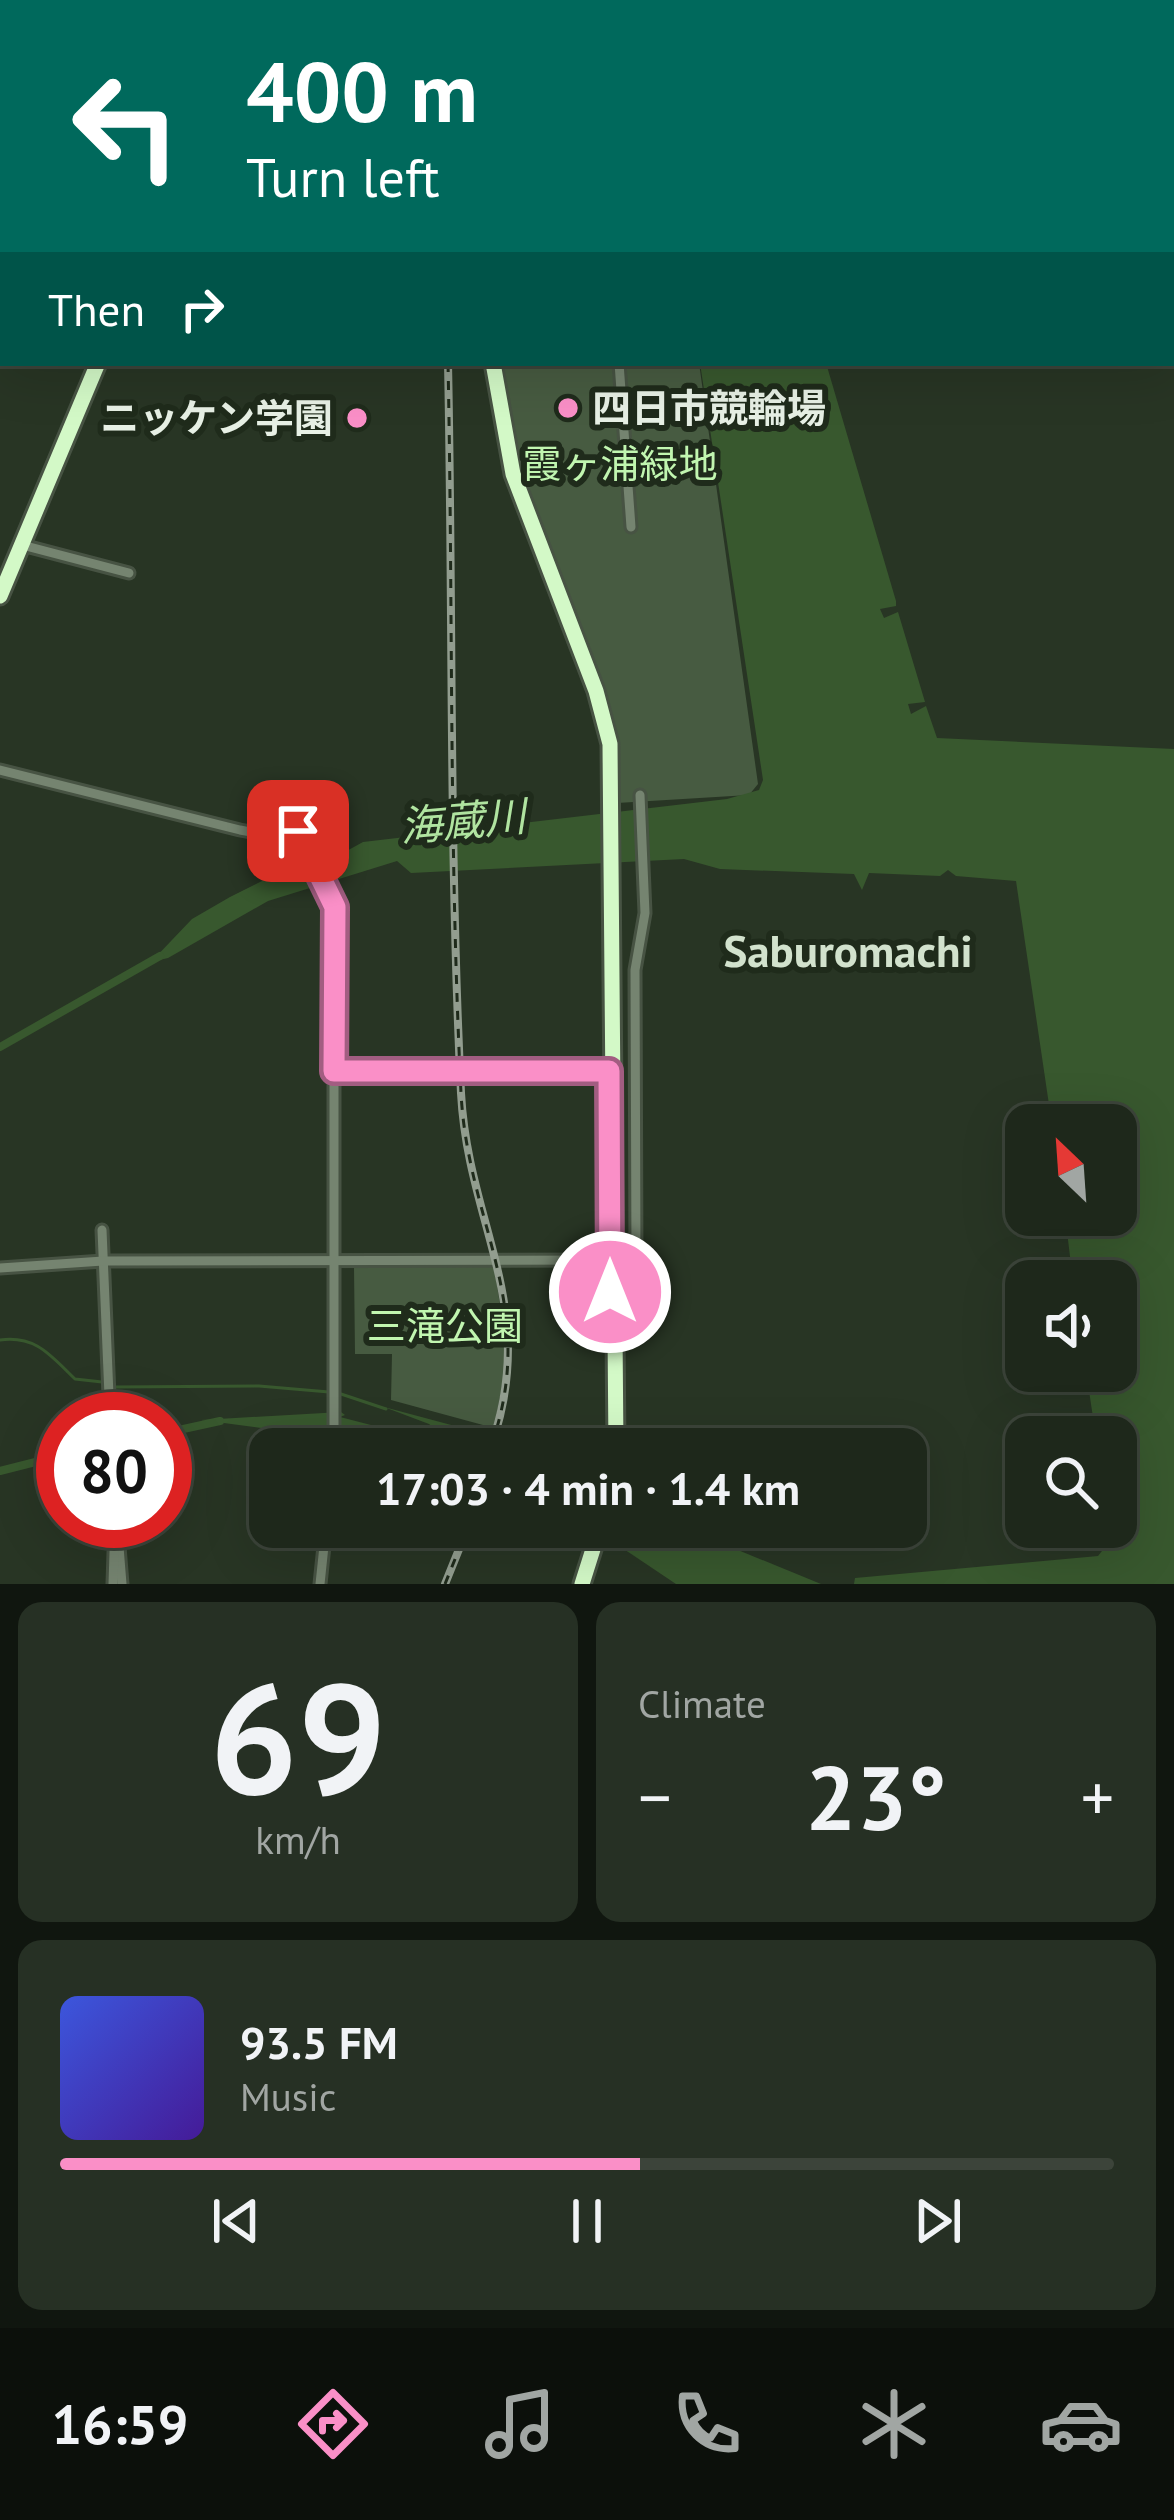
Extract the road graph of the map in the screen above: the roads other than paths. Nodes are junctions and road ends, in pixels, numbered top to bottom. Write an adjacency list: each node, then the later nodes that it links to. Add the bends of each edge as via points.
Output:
1 (97, 366): 5 (highway)
2 (491, 366): 11 (highway, via 509,476 601,720 610,808)
3 (619, 366): 4 (street)
4 (631, 527)
5 (22, 545): 6 (street); 7 (highway)
6 (129, 573)
7 (0, 596)
8 (0, 770): 10 (street, via 267,836 298,831 336,912)
9 (640, 796): 14 (street)
10 (334, 1071): 11 (street); 16 (street)
11 (612, 1071): 13 (highway)
12 (102, 1230): 15 (street)
13 (613, 1260): 16 (street); 20 (highway)
14 (636, 1260)
15 (103, 1261): 16 (street); 17 (street); 18 (street)
16 (335, 1261): 19 (street)
17 (0, 1268)
18 (109, 1392)
19 (334, 1428)
20 (614, 1428)
21 (114, 1548): 25 (street)
22 (118, 1548): 26 (street)
23 (324, 1548): 27 (street)
24 (596, 1548): 28 (highway)
25 (113, 1584)
26 (122, 1584)
27 (320, 1584)
28 (585, 1584)

